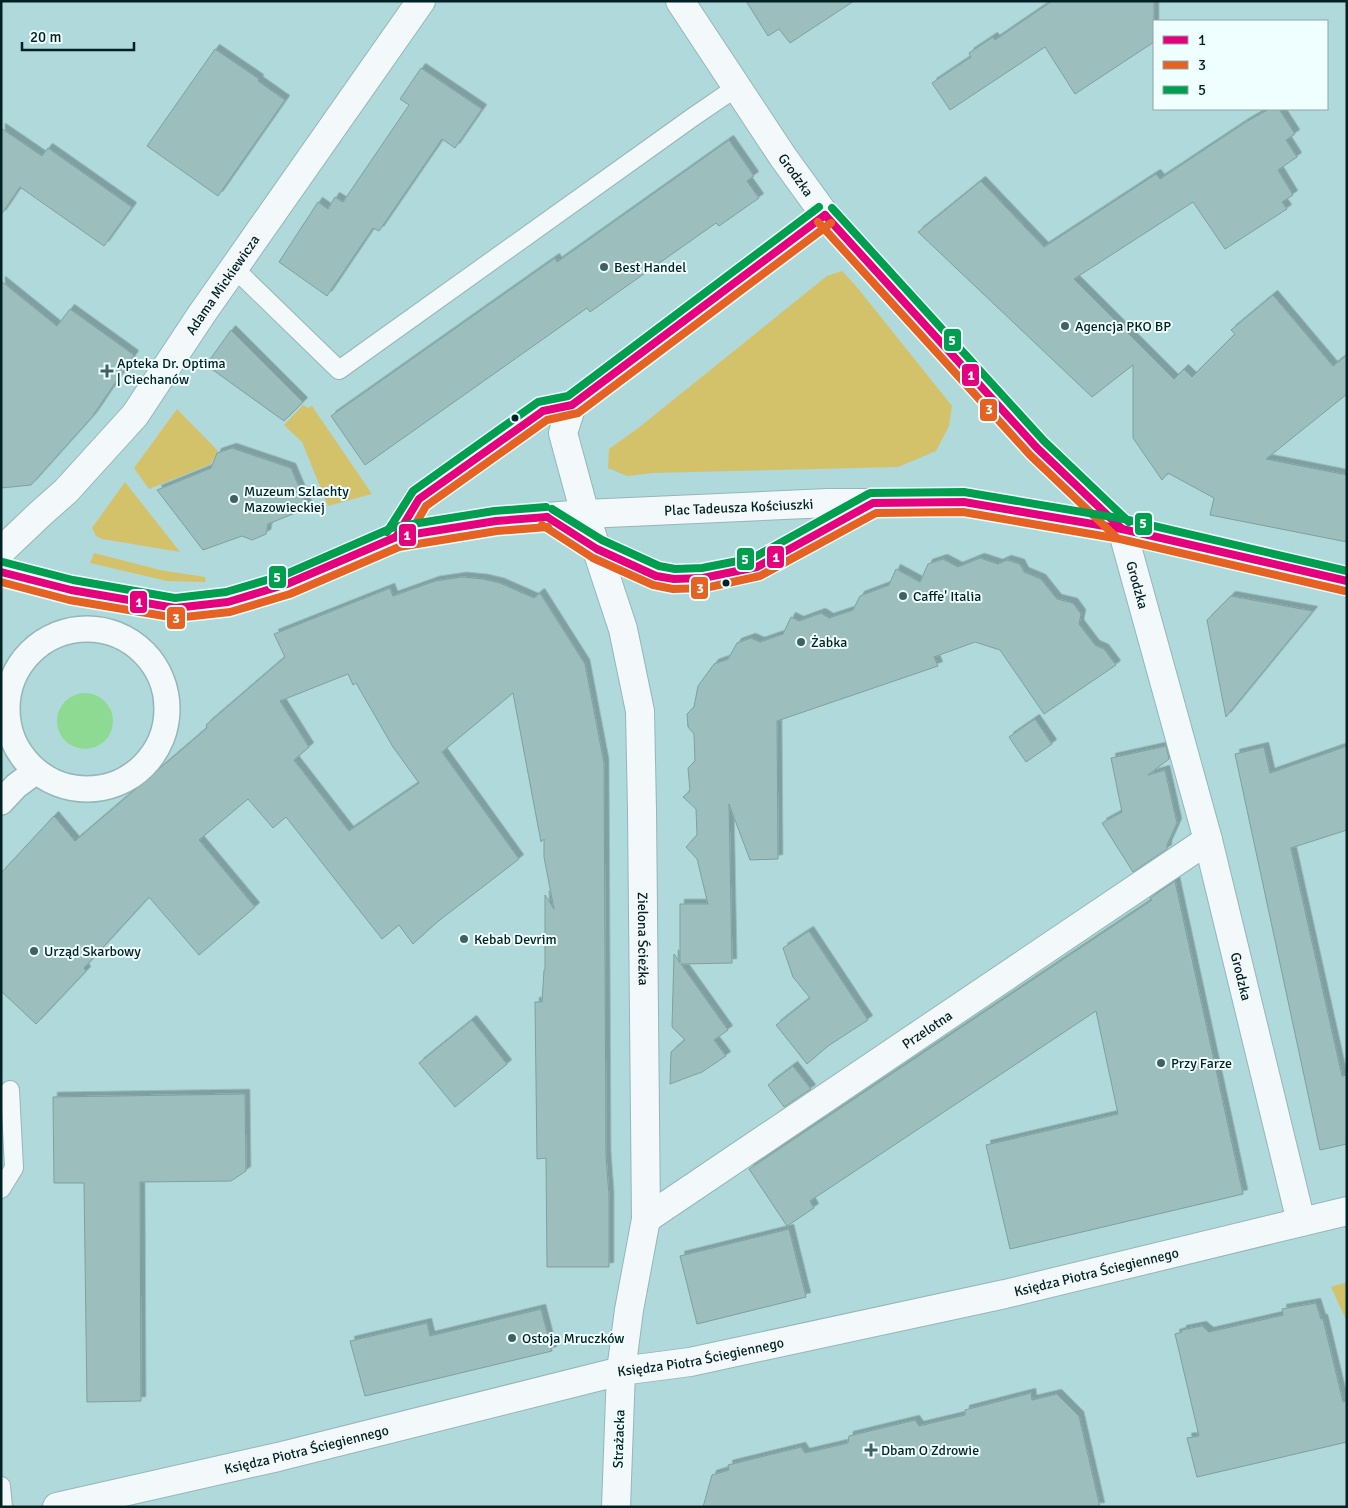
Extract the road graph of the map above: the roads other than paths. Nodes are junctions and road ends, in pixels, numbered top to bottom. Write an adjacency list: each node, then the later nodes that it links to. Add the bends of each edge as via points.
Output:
1 (421, 1): 5 (street, Adama Mickiewicza)
2 (680, 1): 3 (street, Grodzka)
3 (737, 87): 4 (street, Grodzka); 5 (lane, via 339,370)
4 (825, 214): 6 (street); 10 (street, Grodzka, via 1037,448)
5 (234, 268): 13 (street, Adama Mickiewicza, via 135,415 66,491)
6 (572, 405): 8 (street, via 563,433); 11 (street, via 543,411 419,500)
7 (873, 503): 8 (street, Plac Tadeusza Kościuszki, via 828,502); 10 (street, Plac Tadeusza Kościuszki, via 964,502); 12 (lane, via 757,567 703,578 656,576)
8 (585, 514): 9 (street, Plac Tadeusza Kościuszki); 12 (street, Zielona Ścieżka)
9 (547, 517): 11 (street, Plac Tadeusza Kościuszki); 12 (lane)
10 (1122, 529): 15 (street, Plac Tadeusza Kościuszki); 18 (street, Grodzka)
11 (396, 537): 14 (street, Plac Tadeusza Kościuszki, via 287,584 228,602 175,608 71,590)
12 (597, 548): 22 (street, Zielona Ścieżka, via 623,629 640,710)
13 (1, 551)
14 (1, 572)
15 (1347, 581)
16 (36, 771): 16 (street, via 19,752 9,729 6,704 12,679 25,657 42,642 63,632 86,628 110,632 132,642 149,658 162,678 168,704 165,731 153,755 135,774 111,786 85,790 58,784); 17 (street)
17 (1, 802)
18 (1208, 840): 22 (street, Przelotna); 23 (street, Grodzka)
19 (10, 1090): 20 (lane, via 14,1168)
20 (1, 1190)
21 (1347, 1211): 23 (street, Księdza Piotra Ściegiennego)
22 (646, 1218): 24 (street, Zielona Ścieżka)
23 (1301, 1222): 24 (street, Księdza Piotra Ściegiennego, via 996,1296 690,1362)
24 (621, 1371): 27 (street, Księdza Piotra Ściegiennego, via 278,1457); 28 (street, Strażacka)
25 (1, 1486): 26 (lane)
26 (2, 1507)
27 (57, 1507)
28 (616, 1507)

